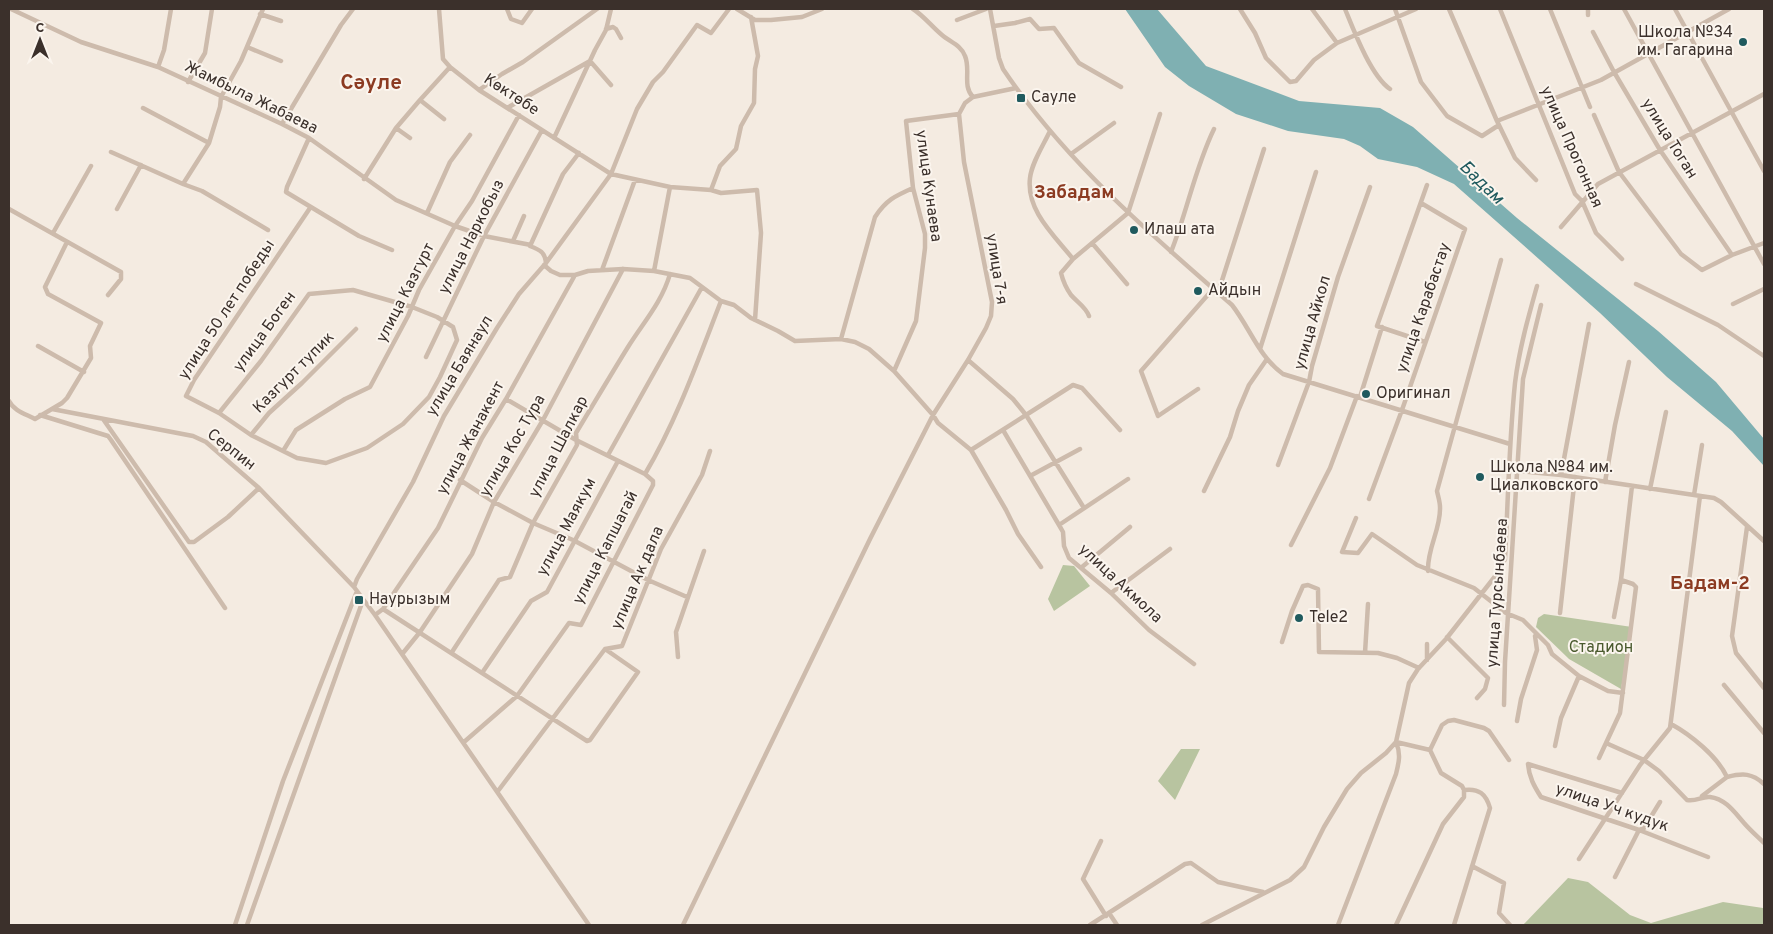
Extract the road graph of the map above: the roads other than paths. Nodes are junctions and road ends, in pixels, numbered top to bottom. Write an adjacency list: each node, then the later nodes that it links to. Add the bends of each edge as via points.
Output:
1 (11, 9): 46 (street, Жамбыла Жабаева, via 81,42)
2 (171, 9): 46 (street)
3 (212, 9): 49 (street, via 205,53)
4 (263, 9): 29 (street)
5 (353, 9): 72 (street)
6 (439, 9): 47 (street, via 443,59)
7 (507, 9): 8 (street, via 511,19 522,23)
8 (532, 9)
9 (597, 9): 55 (street)
10 (611, 9): 36 (street)
11 (729, 9): 93 (street, улица Баянаул, via 711,34 697,25 653,82 637,109)
12 (736, 9): 32 (street)
13 (822, 9): 32 (street, via 796,18 755,20)
14 (913, 9): 58 (street, via 960,47 967,64 967,86)
15 (986, 9): 33 (street)
16 (990, 9): 35 (street)
17 (1240, 9): 41 (street, via 1266,58 1290,82 1296,81 1314,60)
18 (1312, 9): 41 (street)
19 (1345, 9): 39 (street)
20 (1395, 9): 31 (street)
21 (1416, 9): 31 (street)
22 (1449, 9): 71 (street)
23 (1500, 9): 60 (street, улица Прогонная)
24 (1550, 9): 53 (street)
25 (1588, 9): 30 (street)
26 (1624, 9): 43 (street)
27 (1675, 9): 37 (street)
28 (1729, 9): 37 (street)
29 (260, 14): 34 (street); 42 (street)
30 (1588, 15)
31 (1398, 16): 39 (street); 71 (street, via 1421,82 1447,116 1482,136)
32 (751, 17): 102 (street, via 758,56 754,103 741,126 736,149 720,166)
33 (957, 20)
34 (281, 21)
35 (994, 26): 51 (street, via 1030,19 1042,30 1054,28 1079,63); 52 (street, via 1000,64)
36 (606, 30): 40 (street, via 613,27); 45 (street)
37 (1687, 31): 43 (street); 64 (street)
38 (1593, 32): 48 (street, улица Тоган)
39 (1355, 34): 41 (street); 54 (street, via 1383,84)
40 (622, 38)
41 (1337, 43)
42 (246, 46): 44 (street); 57 (street)
43 (1648, 54): 48 (street); 77 (street)
44 (281, 61)
45 (590, 61): 50 (street); 63 (street); 81 (street)
46 (158, 67): 49 (street, Жамбыла Жабаева)
47 (450, 67): 55 (street, Көктөбе); 59 (street)
48 (1614, 72): 53 (street); 84 (street, улица Тоган)
49 (188, 82): 57 (street, Жамбыла Жабаева)
50 (611, 85)
51 (1121, 87)
52 (1016, 88): 58 (street); 76 (street)
53 (1581, 88): 60 (street); 61 (street)
54 (1390, 89)
55 (479, 90): 63 (street, Көктөбе)
56 (1764, 94): 64 (street)
57 (221, 96): 72 (street, Жамбыла Жабаева); 82 (street)
58 (971, 96): 65 (street)
59 (420, 100): 69 (street); 73 (street)
60 (1538, 104): 71 (street); 103 (street, улица Прогонная, via 1575,194)
61 (1590, 107)
62 (143, 108): 82 (street)
63 (507, 108): 68 (street, Көктөбе)
64 (1732, 110): 77 (street); 90 (street)
65 (959, 114): 100 (street, улица Кунаева, via 906,121); 160 (street, улица 7-я, via 964,162 992,302 986,328)
66 (1160, 114): 109 (street)
67 (1594, 115): 92 (street)
68 (519, 116): 75 (street, Көктөбе); 111 (street, улица Казгурт)
69 (444, 119)
70 (1114, 123): 87 (street)
71 (1498, 123): 96 (street, via 1515,158)
72 (282, 124): 79 (street, Жамбыла Жабаева)
73 (396, 128): 80 (street); 94 (street)
74 (1214, 129): 123 (street)
75 (542, 130): 81 (street, Көктөбе); 115 (street, улица Наркобыз)
76 (1050, 132): 87 (street); 125 (street, via 1030,176 1030,188 1039,216)
77 (1692, 133): 84 (street); 121 (street)
78 (470, 135): 108 (street, via 450,162)
79 (309, 138): 94 (street, Жамбыла Жабаева); 105 (street, via 286,192)
80 (410, 138)
81 (554, 138): 86 (street, Көктөбе)
82 (208, 143): 97 (street)
83 (1264, 149): 141 (street)
84 (1660, 150): 92 (street); 124 (street, улица Тоган)
85 (111, 152): 88 (street)
86 (579, 154): 93 (street, Көктөбе); 120 (street, via 563,174)
87 (1071, 154): 109 (street)
88 (141, 165): 97 (street); 107 (street)
89 (91, 166): 114 (street)
90 (1764, 171)
91 (1316, 172): 156 (street)
92 (1619, 172): 103 (street, via 1598,184); 124 (street, via 1681,254 1702,270)
93 (611, 174): 95 (street, Көктөбе); 128 (street, улица Баянаул)
94 (364, 179): 108 (street, Жамбыла Жабаева, via 396,200)
95 (635, 180): 99 (street, Көктөбе); 131 (street)
96 (1536, 180)
97 (184, 184): 113 (street, via 202,191)
98 (1427, 185): 104 (street)
99 (670, 187): 102 (street, Көктөбе); 132 (street)
100 (913, 188): 153 (street, via 892,197 875,217); 162 (street, улица Кунаева, via 925,234 925,248 916,321)
101 (1370, 188): 164 (street, улица Айкол, via 1338,277)
102 (711, 190): 148 (street, Көктөбе, via 721,193 757,190 761,233)
103 (1582, 201): 112 (street); 126 (street, улица Прогонная, via 1596,233)
104 (1421, 203): 151 (street, via 1377,326); 154 (street, улица Карабастау, via 1465,229)
105 (310, 208): 122 (street, via 359,236); 172 (street, улица 50 лет победы, via 186,396)
106 (9, 209): 114 (street)
107 (117, 209)
108 (426, 213): 111 (street, Жамбыла Жабаева)
109 (1128, 213): 118 (street); 123 (street)
110 (524, 216): 116 (street)
111 (455, 226): 115 (street, Жамбыла Жабаева); 146 (street, улица Казгурт, via 418,290)
112 (1561, 227)
113 (268, 230)
114 (53, 233): 117 (street)
115 (484, 236): 116 (street, Жамбыла Жабаева); 149 (street, улица Наркобыз)
116 (512, 241): 120 (street, Жамбыла Жабаева)
117 (67, 242): 142 (street, via 121,272 121,279); 163 (street, via 45,287 48,294 101,323 90,346 91,358)
118 (1092, 243): 125 (street); 135 (street)
119 (1764, 243): 121 (street)
120 (530, 246): 128 (street, Жамбыла Жабаева, via 545,255)
121 (1756, 247): 124 (street); 129 (street)
122 (392, 250)
123 (1171, 252): 140 (street)
124 (1732, 255)
125 (1073, 259): 147 (street, via 1061,273 1072,296)
126 (1622, 259)
127 (1501, 260): 178 (street)
128 (545, 264): 134 (street, via 560,275); 227 (street, улица Баянаул, via 519,294 444,416 413,482 357,579)
129 (1764, 264)
130 (623, 269): 131 (street); 132 (street); 177 (street, улица Кос Тура)
131 (602, 270): 134 (street)
132 (654, 271): 133 (street)
133 (670, 274): 138 (street, via 690,278); 182 (street, улица Шалкар, via 653,310 576,434)
134 (575, 275): 167 (street, улица Жанакент)
135 (1127, 284)
136 (1636, 284): 157 (street, via 1718,325)
137 (1537, 286): 183 (street, via 1515,381)
138 (702, 287): 143 (street); 189 (street)
139 (1764, 288): 144 (street)
140 (1213, 289): 141 (street); 165 (street, via 1141,371 1158,416)
141 (1218, 293): 156 (street, via 1232,305)
142 (108, 294)
143 (721, 301): 148 (street, via 734,305); 195 (street, улица Капшагай, via 672,424)
144 (1734, 304)
145 (1541, 305): 194 (street, улица Турсынбаева, via 1523,379)
146 (412, 307): 149 (street, улица Боген); 172 (street, улица Боген, via 353,290 309,294); 187 (street, улица Казгурт, via 370,386 296,430)
147 (1089, 316)
148 (755, 320): 153 (street, via 795,341)
149 (444, 322): 158 (street, улица Наркобыз); 187 (street, via 453,327 457,340 429,397 403,424 367,448 326,463 297,458)
150 (1589, 324): 196 (street)
151 (1382, 327): 154 (street); 166 (street)
152 (356, 329): 181 (street, Казгурт тупик, via 269,413)
153 (841, 339): 162 (street, via 869,349)
154 (1425, 342): 170 (street, улица Карабастау)
155 (38, 346): 163 (street)
156 (1260, 350): 159 (street)
157 (1764, 356)
158 (426, 357)
159 (1267, 359): 164 (street, via 1283,374); 205 (street, via 1249,385 1230,437)
160 (968, 360): 174 (street, улица 7-я); 175 (street, via 1013,399)
161 (1629, 362): 201 (street)
162 (894, 371): 174 (street)
163 (84, 372): 169 (street, via 67,398)
164 (1309, 382): 166 (street); 192 (street, улица Айкол)
165 (1198, 389)
166 (1358, 396): 170 (street); 218 (street, via 1330,468)
167 (506, 399): 177 (street); 200 (street, улица Жанакент)
168 (9, 401): 173 (street, via 18,411 35,419)
169 (52, 409): 173 (street); 176 (street, Серпин)
170 (1402, 410): 178 (street); 208 (street, улица Карабастау)
171 (1666, 412): 204 (street)
172 (219, 413): 181 (street)
173 (40, 415): 233 (street, via 108,436)
174 (933, 415): 186 (street); 292 (street, улица 7-я)
175 (1026, 415): 179 (street); 180 (street, via 1074,385 1082,388); 191 (street)
176 (103, 419): 203 (street, Серпин, via 193,436 206,442); 203 (street, via 189,542 194,542 228,517)
177 (544, 420): 182 (street); 209 (street, улица Кос Тура)
178 (1455, 427): 183 (street); 224 (street, via 1437,491 1440,507 1427,559)
179 (1003, 430): 186 (street); 197 (street, улица Акмола)
180 (1120, 430)
181 (251, 435): 187 (street)
182 (576, 440): 189 (street); 212 (street, улица Шалкар, via 577,446)
183 (1510, 444): 193 (street, улица Турсынбаева)
184 (1702, 445): 206 (street)
185 (1080, 449): 191 (street)
186 (971, 450): 222 (street, via 1018,534)
187 (283, 451)
188 (710, 452): 225 (street, улица Ак дала, via 702,475 661,549)
189 (608, 456): 190 (street)
190 (618, 461): 195 (street); 216 (street, улица Маякум)
191 (1055, 462): 197 (street); 210 (street)
192 (1278, 465)
193 (1510, 470): 194 (street); 229 (street, улица Турсынбаева, via 1505,559)
194 (1518, 470): 196 (street); 236 (street, улица Турсынбаева)
195 (645, 474): 221 (street, улица Капшагай, via 653,485)
196 (1561, 475): 198 (street)
197 (1030, 476): 213 (street, улица Акмола)
198 (1575, 478): 201 (street); 235 (street)
199 (1128, 479): 210 (street)
200 (460, 480): 209 (street); 234 (street, улица Жанакент, via 438,528)
201 (1605, 482): 202 (street)
202 (1632, 486): 204 (street); 226 (street)
203 (259, 488): 227 (street, Серпин)
204 (1650, 489): 206 (street)
205 (1204, 491)
206 (1694, 495): 207 (street)
207 (1700, 496): 215 (street, via 1721,502); 262 (street)
208 (1369, 499)
209 (494, 502): 212 (street); 239 (street, улица Кос Тура, via 472,554)
210 (1084, 508): 213 (street)
211 (1356, 518): 224 (street, via 1342,552 1358,553 1372,534)
212 (533, 523): 216 (street); 245 (street, улица Шалкар, via 510,577 499,580)
213 (1059, 525): 223 (street, улица Акмола, via 1069,558)
214 (1130, 527): 223 (street)
215 (1747, 527): 217 (street); 255 (street, via 1732,636 1736,652)
216 (573, 540): 221 (street); 252 (street, улица Маякум, via 547,592 532,601)
217 (1764, 542)
218 (1291, 545)
219 (1170, 549): 228 (street)
220 (704, 551): 230 (street)
221 (615, 562): 225 (street); 257 (street, улица Капшагай, via 581,625 569,623)
222 (1041, 567)
223 (1082, 567): 228 (street, улица Акмола)
224 (1428, 571): 229 (street)
225 (648, 580): 230 (street); 244 (street, улица Ак дала, via 622,646)
226 (1621, 580): 238 (street); 256 (street, via 1636,587)
227 (355, 589): 231 (street, Серпин); 289 (street, улица Баянаул, via 283,781)
228 (1111, 593): 250 (street, улица Акмола, via 1149,630)
229 (1482, 593): 236 (street); 241 (street, улица Турсынбаева)
230 (687, 597): 248 (street, via 676,632)
231 (363, 600): 237 (street, Серпин); 290 (street)
232 (1368, 604): 246 (street)
233 (226, 608)
234 (383, 609): 237 (street, улица Жанакент); 239 (street)
235 (1560, 613)
236 (1509, 614): 240 (street, via 1523,620); 259 (street, улица Турсынбаева)
237 (375, 615): 247 (street, Серпин)
238 (1614, 617)
239 (420, 632): 245 (street); 247 (street, улица Кос Тура)
240 (1534, 633): 253 (street, via 1548,645 1552,654); 261 (street, via 1537,650)
241 (1447, 637): 249 (street, улица Турсынбаева); 258 (street, via 1488,678 1485,689)
242 (1282, 642): 246 (street, via 1303,586 1308,585 1318,590 1319,652)
243 (1426, 644): 249 (street)
244 (605, 649): 260 (street, улица Ак дала); 260 (street, via 638,672 590,740)
245 (452, 652): 252 (street)
246 (1365, 652): 251 (street, via 1397,658)
247 (403, 653): 264 (street, Серпин)
248 (678, 657)
249 (1427, 660): 251 (street, улица Турсынбаева)
250 (1194, 664)
251 (1420, 668): 265 (street, улица Турсынбаева, via 1409,684)
252 (482, 673): 257 (street)
253 (1579, 676): 256 (street, via 1608,691); 267 (street, via 1561,718)
254 (1724, 684): 263 (street)
255 (1764, 688)
256 (1623, 693): 266 (street, via 1620,713)
257 (517, 696): 260 (street); 264 (street, улица Капшагай)
258 (1477, 698)
259 (1504, 705)
260 (552, 719): 275 (street, улица Ак дала)
261 (1517, 721)
262 (1671, 724): 271 (street); 272 (street, via 1722,765)
263 (1764, 733)
264 (464, 742): 275 (street, Серпин)
265 (1396, 742): 268 (street); 287 (street, via 1347,789 1304,867 1290,880); 296 (street, улица Турсынбаева, via 1400,758 1396,774)
266 (1606, 743): 269 (street); 271 (street)
267 (1555, 746)
268 (1430, 750): 270 (street, via 1442,725 1454,720 1489,731); 274 (street, via 1441,773)
269 (1599, 758)
270 (1509, 760)
271 (1644, 760): 276 (street); 277 (street, via 1687,800)
272 (1728, 776): 273 (street, via 1743,773); 277 (street)
273 (1764, 784)
274 (1464, 790): 285 (street, via 1483,793 1490,808); 297 (street, via 1464,797 1443,824)
275 (498, 791): 291 (street, Серпин)
276 (1622, 793): 279 (street); 279 (street, улица Уч кудук, via 1528,764 1528,772 1541,797)
277 (1701, 797): 282 (street, via 1712,797 1729,806)
278 (1660, 802): 280 (street, via 1644,828)
279 (1605, 818): 280 (street, улица Уч кудук); 284 (street)
280 (1639, 830): 283 (street, улица Уч кудук); 286 (street)
281 (1101, 841): 288 (street, via 1083,879)
282 (1764, 843)
283 (1708, 858)
284 (1579, 859)
285 (1472, 866): 298 (street); 299 (street, via 1504,883 1500,913)
286 (1615, 877)
287 (1264, 892): 288 (street, via 1218,882 1191,863); 295 (street)
288 (1108, 914): 293 (street); 294 (street)
289 (235, 925)
290 (247, 925)
291 (589, 925)
292 (684, 925)
293 (1090, 925)
294 (1117, 925)
295 (1202, 925)
296 (1339, 925)
297 (1396, 925)
298 (1454, 925)
299 (1510, 925)

